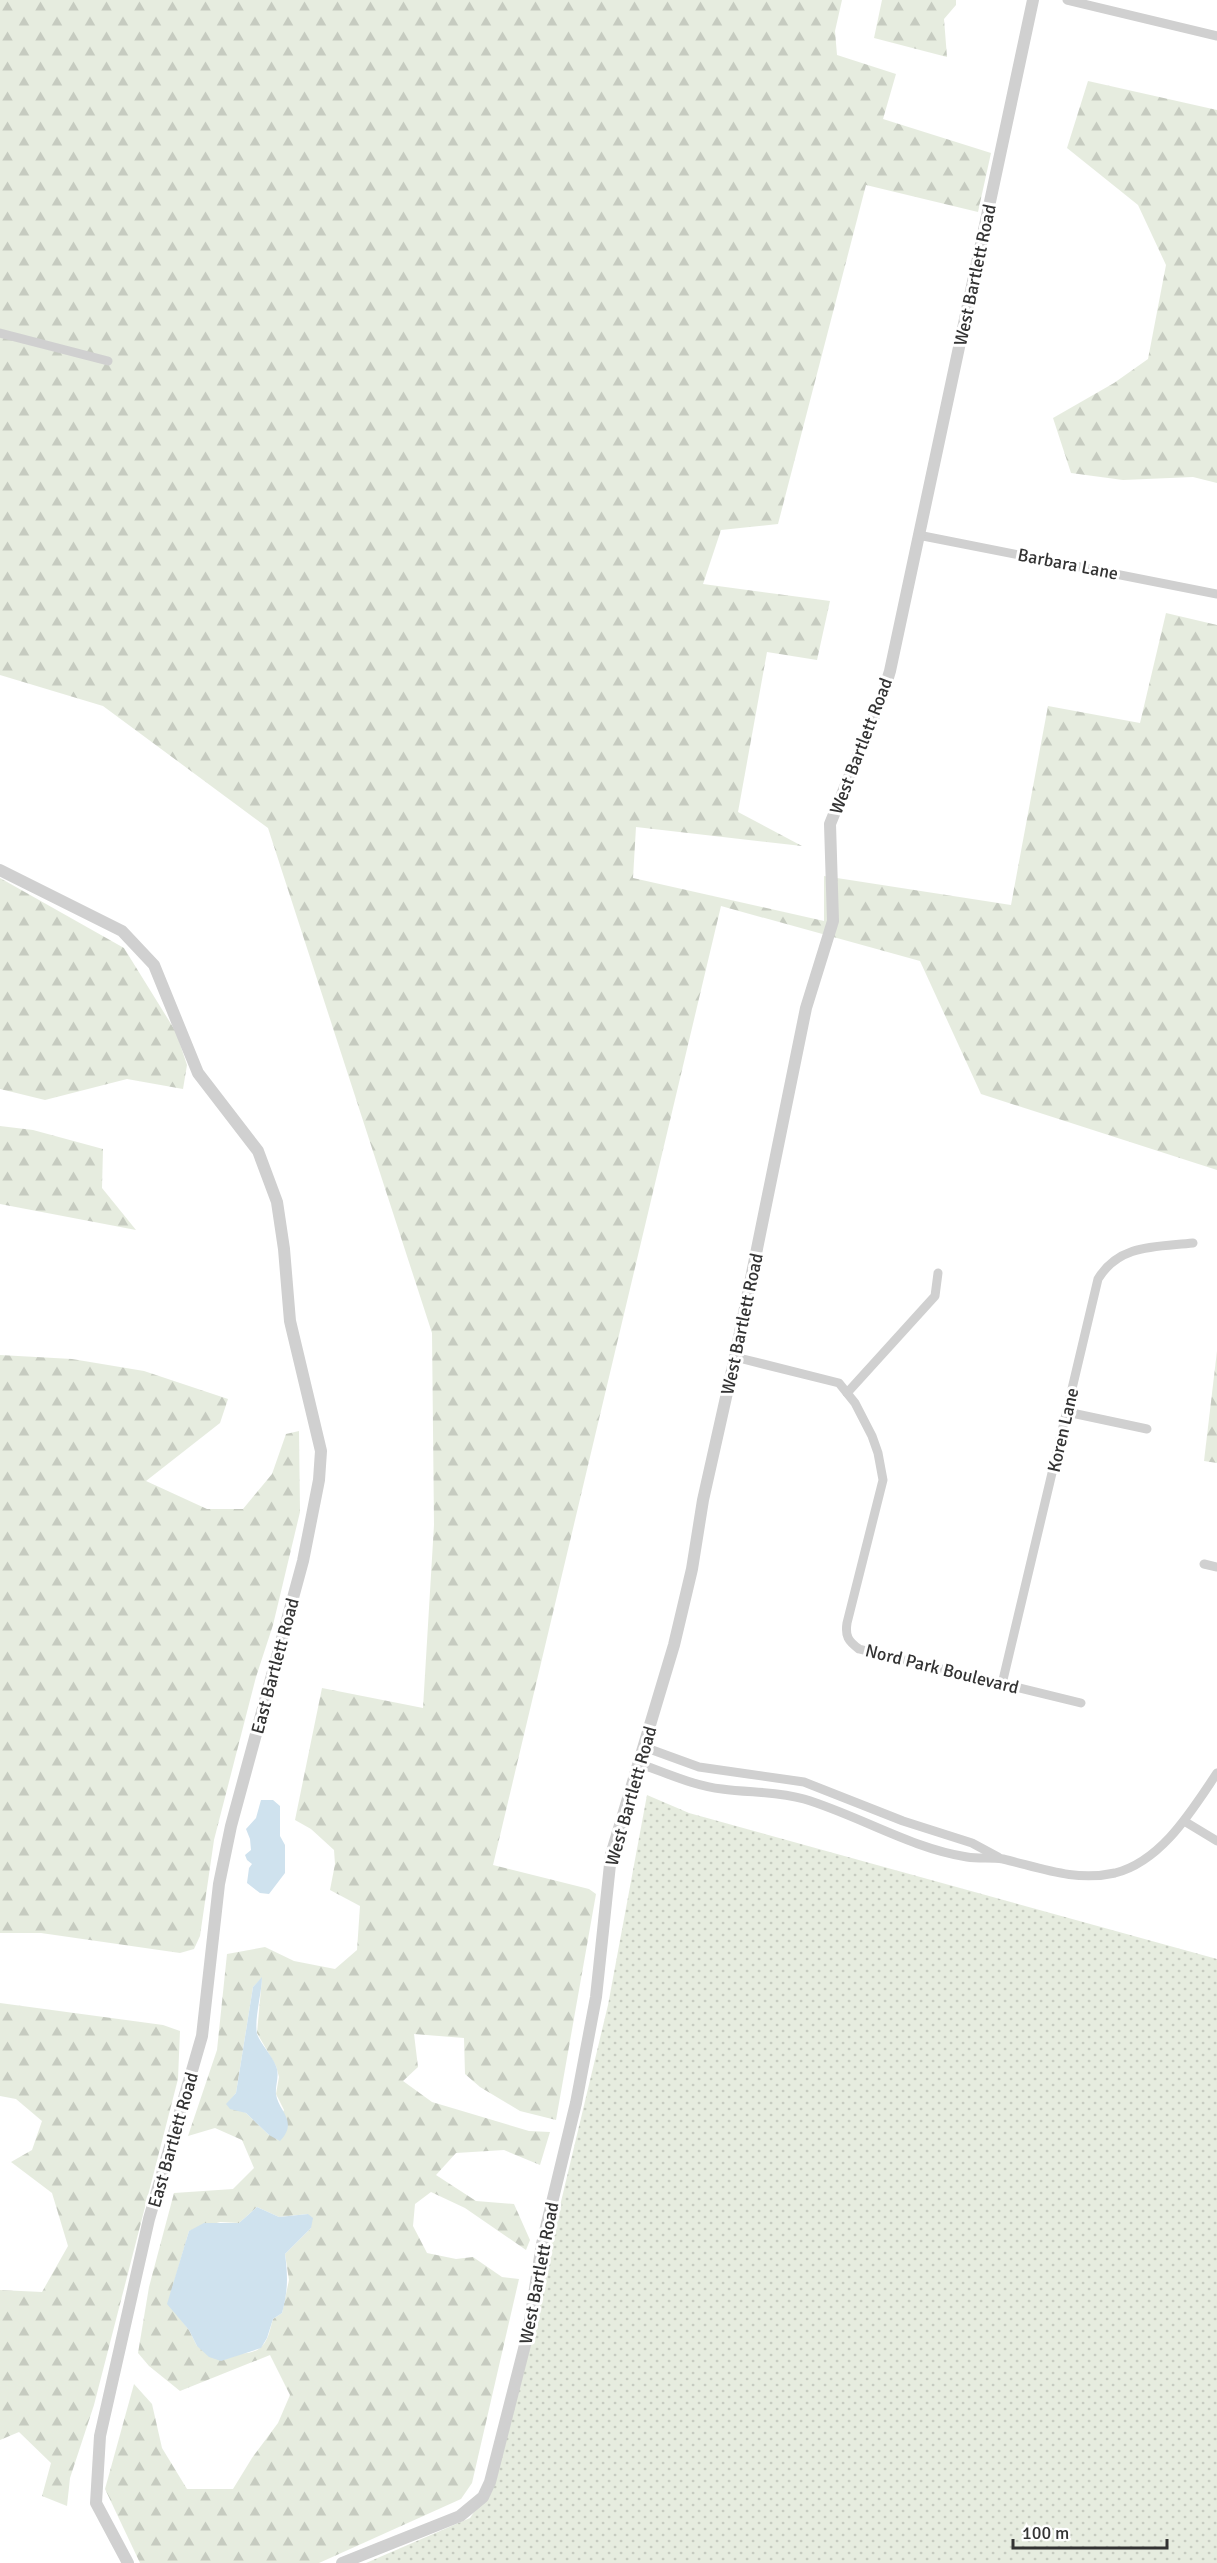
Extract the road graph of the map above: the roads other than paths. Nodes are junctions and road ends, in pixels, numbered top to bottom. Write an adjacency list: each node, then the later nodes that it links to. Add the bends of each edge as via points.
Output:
1 (1033, 0): 6 (street, West Bartlett Road)
2 (1066, 0): 3 (street)
3 (1217, 36)
4 (0, 333): 5 (street)
5 (108, 361)
6 (918, 535): 7 (street, Barbara Lane); 11 (street, West Bartlett Road, via 883,694 830,824 833,921 806,1008)
7 (1217, 594)
8 (0, 870): 29 (street, East Bartlett Road, via 122,931 154,965 198,1073 258,1150 277,1202 290,1321 321,1451 320,1480 303,1561 219,1884 202,2037 149,2219 100,2436 96,2503)
9 (1193, 1243): 13 (street, Koren Lane, via 1121,1254 1104,1270 1098,1280)
10 (938, 1273): 12 (street, via 935,1296)
11 (735, 1357): 12 (street, Nord Park Boulevard, via 839,1383); 19 (street, West Bartlett Road, via 674,1645)
12 (847, 1393): 17 (street, Nord Park Boulevard, via 872,1436 883,1480 847,1623 849,1642 859,1649)
13 (1067, 1412): 14 (street); 17 (street, Koren Lane)
14 (1147, 1430)
15 (1204, 1564): 16 (street)
16 (1217, 1567)
17 (1002, 1684): 18 (street, Nord Park Boulevard)
18 (1081, 1703)
19 (644, 1747): 20 (street, West Bartlett Road); 21 (street)
20 (640, 1764): 23 (street); 30 (street, West Bartlett Road, via 611,1855 596,1997 578,2097 543,2244 528,2332 490,2482 483,2497 460,2516)
21 (699, 1767): 23 (street); 25 (street, via 804,1782)
22 (1217, 1773): 24 (street)
23 (692, 1783): 27 (street, via 803,1799)
24 (1184, 1821): 26 (street); 28 (street, via 1142,1860 1116,1873 1061,1875)
25 (956, 1838): 27 (street); 28 (street)
26 (1217, 1841)
27 (951, 1853): 28 (street)
28 (1000, 1859)
29 (129, 2563)
30 (342, 2563)

